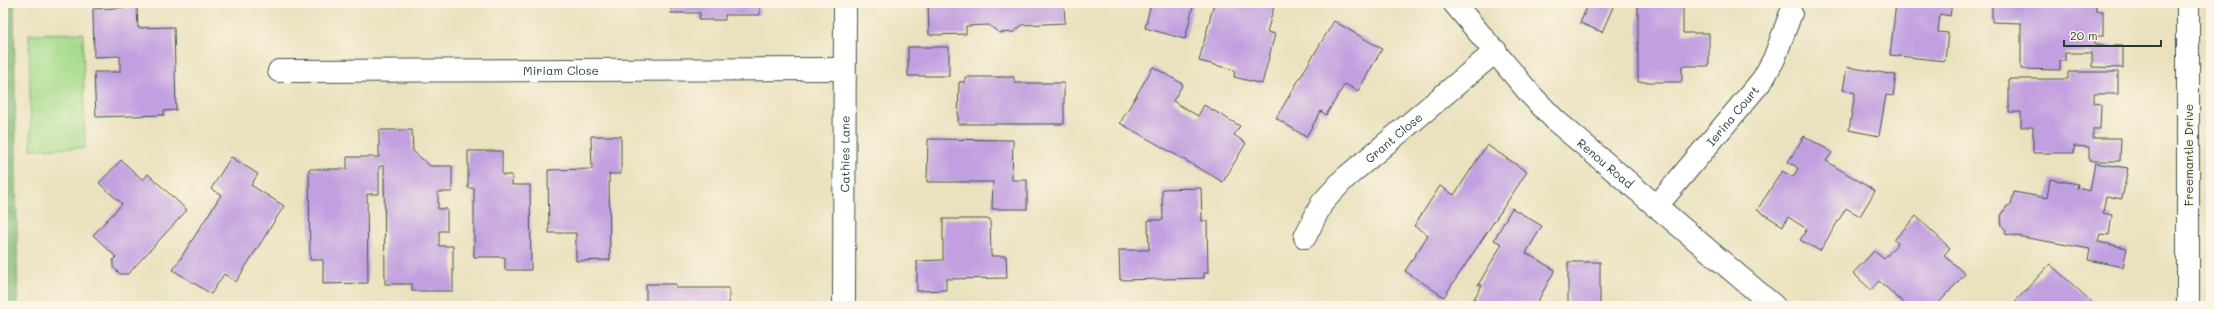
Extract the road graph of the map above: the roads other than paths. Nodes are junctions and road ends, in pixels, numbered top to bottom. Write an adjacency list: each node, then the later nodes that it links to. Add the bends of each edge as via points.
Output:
1 (845, 3): 6 (street, Cathies Lane)
2 (1454, 3): 5 (street, Renou Road)
3 (2188, 3): 12 (street, Freemantle Drive)
4 (1791, 13): 8 (street, Ierina Court, via 1774,59 1763,79)
5 (1496, 50): 8 (street, Renou Road, via 1531,95 1556,120); 9 (street, Grant Close, via 1344,179 1322,203)
6 (843, 69): 7 (street, Miriam Close); 10 (street, Cathies Lane)
7 (279, 71)
8 (1656, 207): 11 (street, Renou Road)
9 (1305, 237)
10 (844, 306)
11 (1774, 306)
12 (2188, 306)

